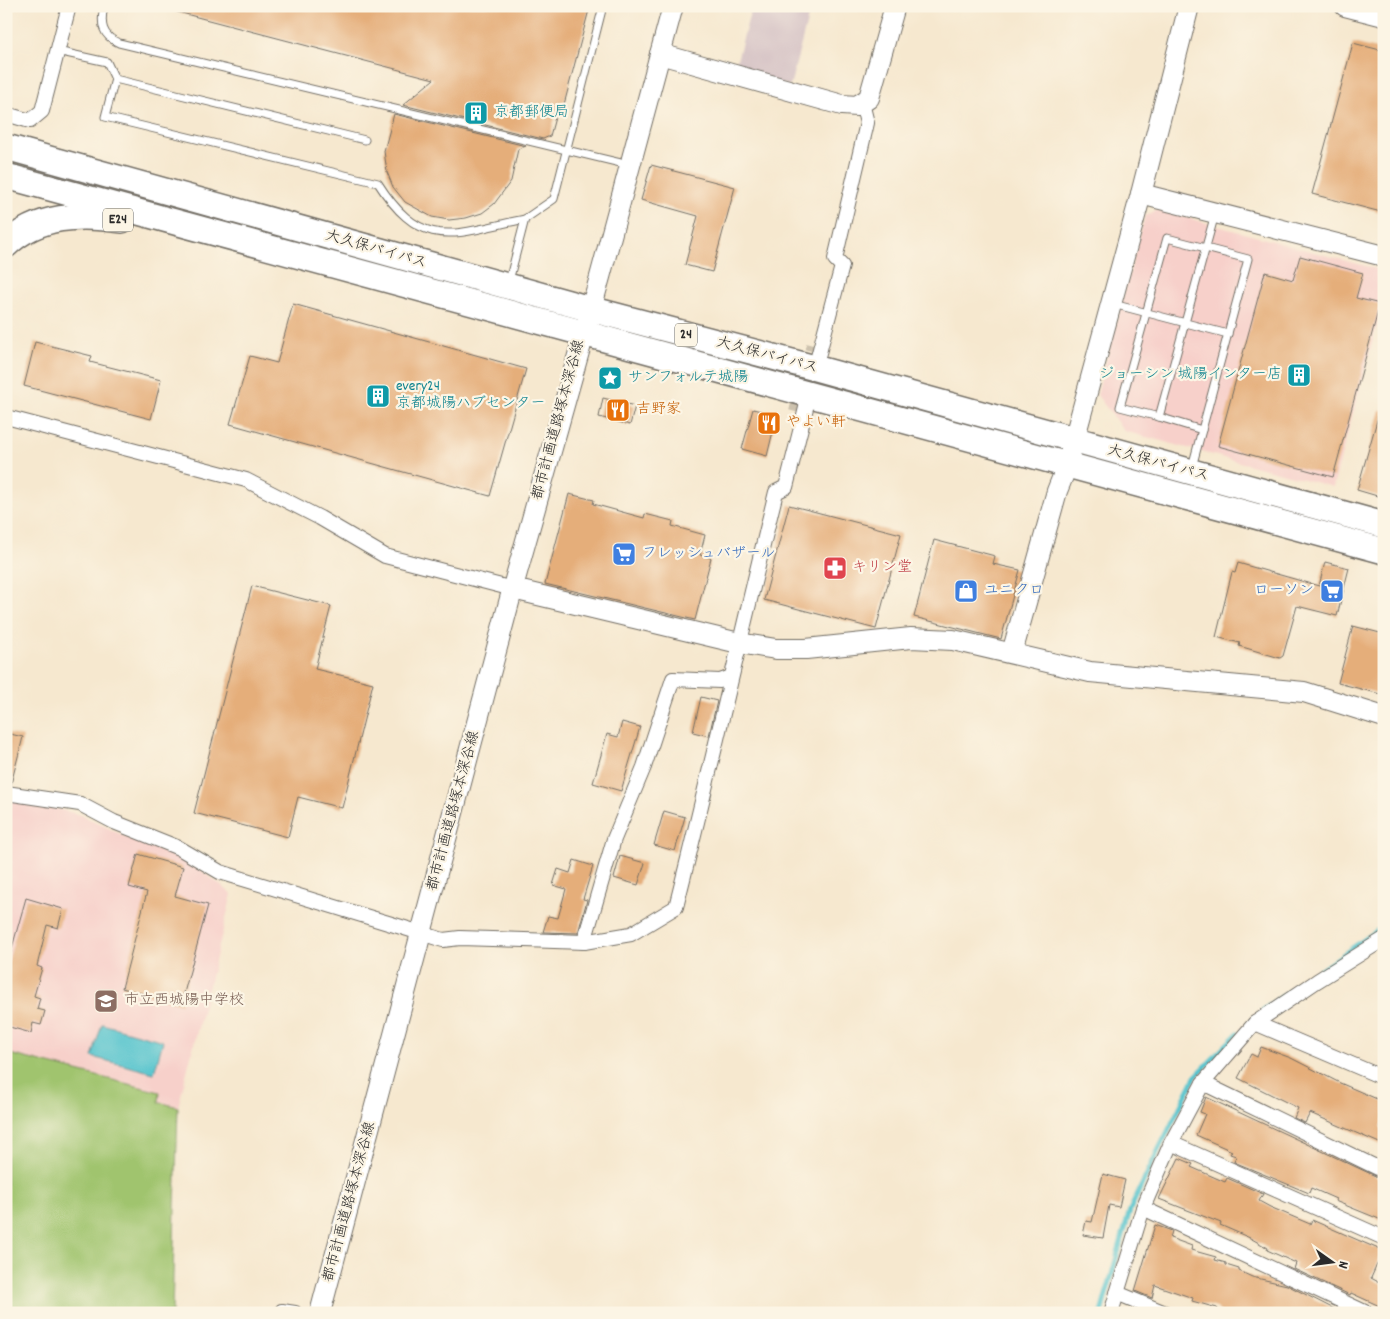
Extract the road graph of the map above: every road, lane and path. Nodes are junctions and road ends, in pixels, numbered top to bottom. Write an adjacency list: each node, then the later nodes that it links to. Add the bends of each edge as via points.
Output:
1 (68, 6): 9 (street)
2 (104, 6): 16 (lane, via 102,28 109,38 119,42)
3 (603, 6): 16 (lane)
4 (673, 6): 10 (street, 都市計画道路塚本深谷線)
5 (895, 6): 12 (street, via 872,88)
6 (1189, 6): 19 (street)
7 (1345, 6): 8 (street)
8 (1384, 16)
9 (57, 51): 11 (lane, via 107,62); 13 (street, via 42,111 30,121)
10 (660, 54): 12 (street, via 842,105); 17 (street, 都市計画道路塚本深谷線)
11 (115, 79): 14 (lane); 21 (lane, via 105,117 378,183 404,218 429,232 456,234)
12 (862, 104): 26 (street, via 868,124)
13 (6, 114)
14 (365, 140)
15 (9, 147): 27 (highway, 大久保バイパス / 24)
16 (568, 150): 17 (lane); 21 (lane, via 554,199)
17 (630, 165): 30 (street, 都市計画道路塚本深谷線)
18 (6, 176): 22 (highway, 大久保バイパス / 24)
19 (1141, 194): 20 (street); 28 (street)
20 (1215, 213): 24 (lane); 25 (street)
21 (525, 219): 27 (lane)
22 (235, 238): 23 (highway, E24, via 78,216 42,223); 30 (highway, 大久保バイパス / 24)
23 (6, 245)
24 (1206, 248): 29 (lane, via 1167,238); 31 (lane); 32 (lane, via 1248,259)
25 (1384, 256)
26 (835, 259): 33 (street); 33 (street, via 842,266)
27 (508, 286): 30 (highway, 大久保バイパス / 24)
28 (1110, 304): 29 (lane); 38 (street)
29 (1146, 313): 31 (lane); 36 (lane, via 1120,407)
30 (586, 321): 33 (highway, 大久保バイパス / 24); 34 (highway, 大久保バイパス / 24); 44 (street, 都市計画道路塚本深谷線)
31 (1185, 323): 32 (lane); 36 (lane)
32 (1228, 334): 37 (lane)
33 (814, 357): 38 (highway, 大久保バイパス / 24)
34 (803, 404): 39 (highway, 大久保バイパス / 24); 41 (street); 41 (street, via 786,487)
35 (6, 417): 44 (street, via 246,480 385,556)
36 (1159, 417): 37 (lane)
37 (1202, 430): 40 (lane)
38 (1073, 441): 39 (street); 40 (highway, 大久保バイパス / 24)
39 (1067, 466): 43 (highway, 大久保バイパス / 24); 46 (street, via 1057,491)
40 (1191, 473): 42 (highway, 大久保バイパス / 24)
41 (776, 492): 45 (street)
42 (1384, 524)
43 (1384, 551)
44 (513, 589): 45 (street); 50 (street, 都市計画道路塚本深谷線)
45 (739, 643): 46 (street, via 776,649 806,649 911,638 953,640); 47 (street)
46 (1012, 654): 48 (street, via 1090,672 1304,692)
47 (731, 677): 52 (street, via 720,681 673,679 644,767 614,839); 52 (street, via 676,907 631,934)
48 (1384, 717)
49 (6, 792): 50 (street, via 80,804 114,822 179,848 220,872)
50 (421, 933): 52 (street, via 443,940); 63 (street, 都市計画道路塚本深谷線)
51 (1384, 939): 53 (street)
52 (584, 942)
53 (1255, 1023): 54 (street); 55 (street)
54 (1384, 1078)
55 (1203, 1083): 56 (street); 57 (street)
56 (1171, 1143): 58 (street); 59 (street)
57 (1384, 1171)
58 (1143, 1208): 60 (street); 66 (street)
59 (1384, 1238)
60 (1117, 1293): 64 (street); 65 (street)
61 (281, 1313): 62 (street)
62 (295, 1313)
63 (320, 1313)
64 (1111, 1313)
65 (1165, 1313)
66 (1367, 1313)

